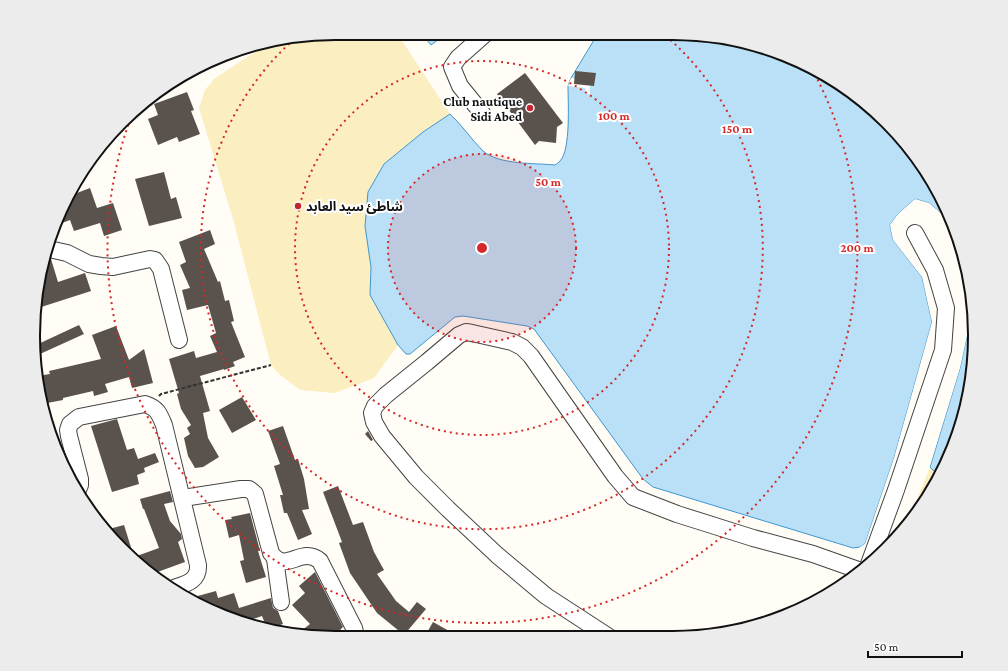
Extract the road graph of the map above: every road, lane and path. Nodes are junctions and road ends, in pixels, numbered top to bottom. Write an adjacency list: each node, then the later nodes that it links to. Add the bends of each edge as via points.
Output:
1 (478, 40): 2 (street, via 452,67 460,86)
2 (482, 113)
3 (914, 234): 10 (street, via 935,270 946,308 943,350)
4 (53, 250): 5 (street, via 67,252 89,264 101,266 113,267 154,260 160,268)
5 (180, 340)
6 (271, 365): 7 (path, via 161,394)
7 (149, 406): 8 (street, via 145,404 80,416 70,424 69,436); 9 (street, via 154,407 160,414)
8 (80, 483)
9 (183, 498): 11 (street, via 249,489 255,494 271,553); 13 (street, via 198,570 192,581)
10 (874, 551)
11 (275, 559): 14 (street); 15 (street, via 286,562 309,555 315,556 320,561)
12 (854, 568): 16 (street, via 677,514 633,497 615,476 544,373 522,347 472,332 459,335 374,406 374,422 382,436 416,477 497,555 546,596)
13 (180, 586)
14 (281, 602)
15 (355, 631)
16 (600, 631)

